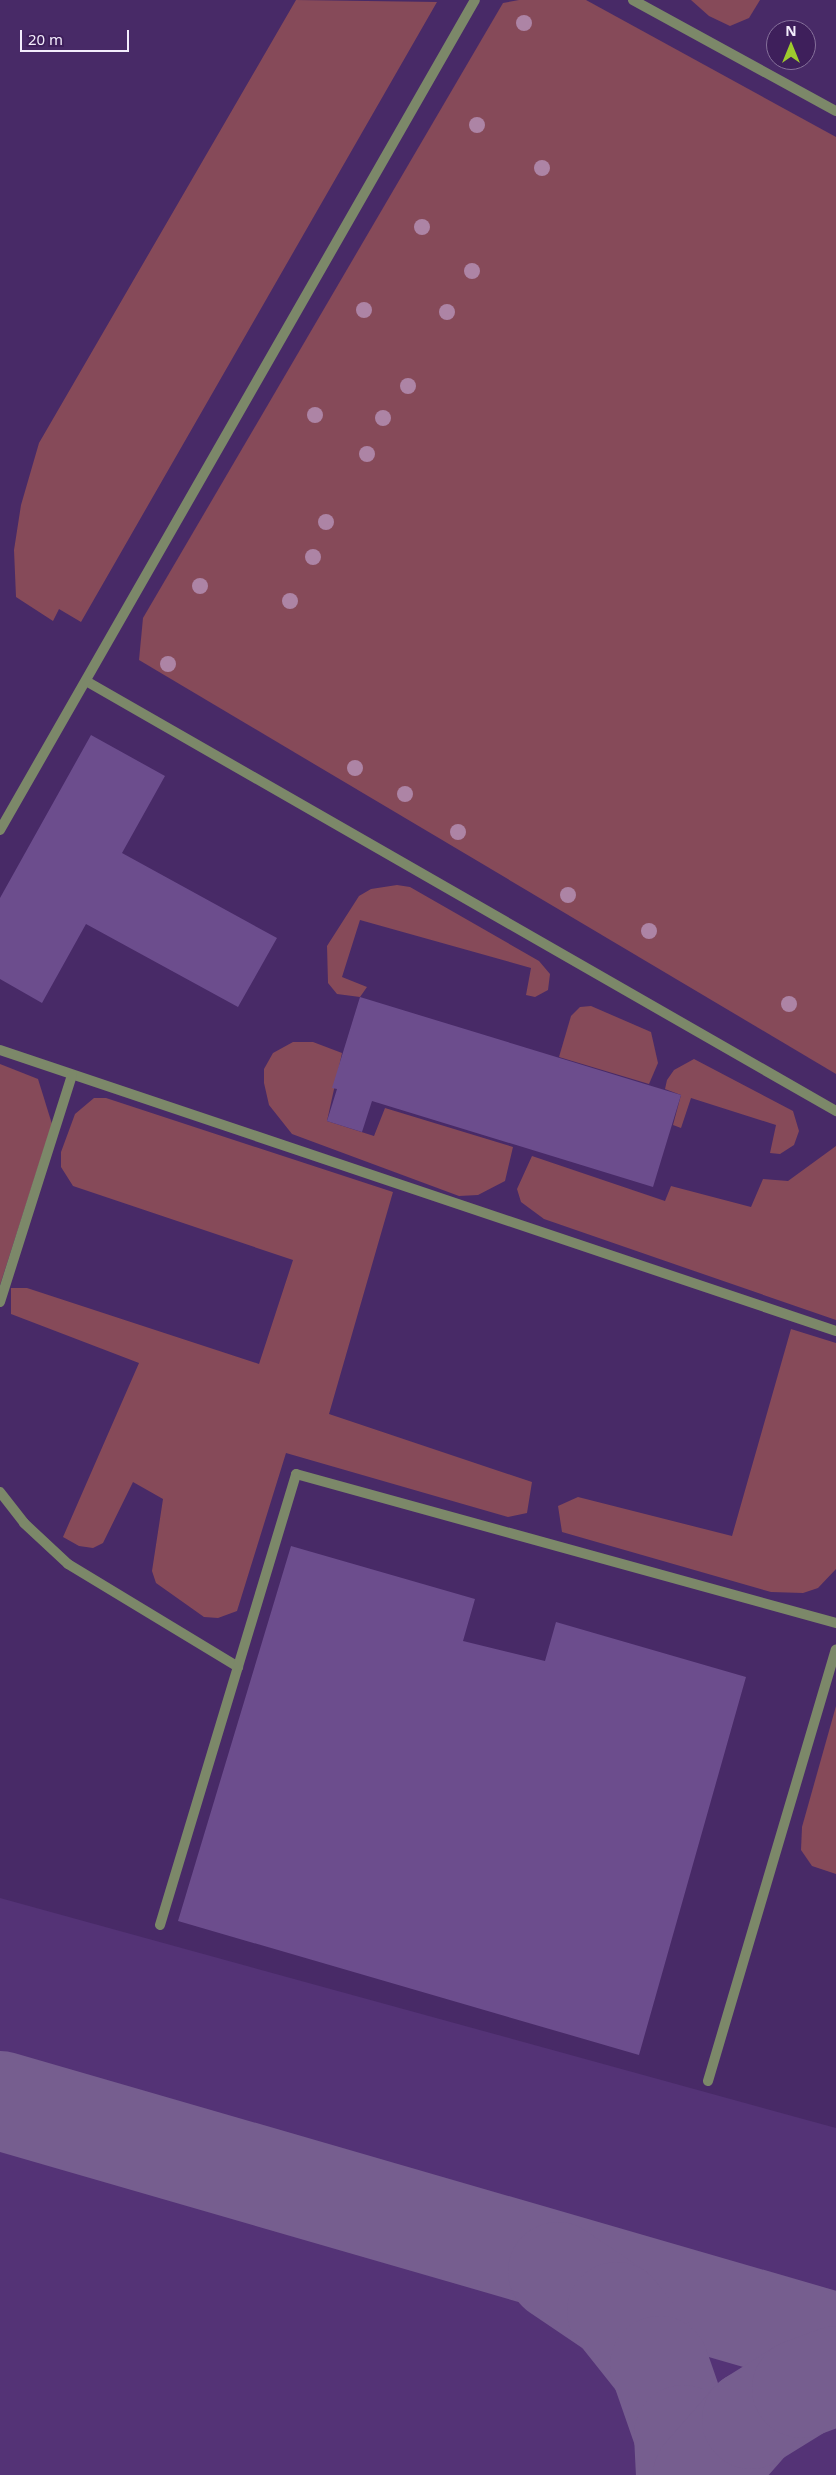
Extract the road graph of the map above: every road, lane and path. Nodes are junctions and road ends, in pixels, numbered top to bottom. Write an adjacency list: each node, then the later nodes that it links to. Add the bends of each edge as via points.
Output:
1 (475, 0): 4 (lane)
2 (633, 0): 3 (lane)
3 (836, 111)
4 (86, 681): 5 (lane); 8 (lane)
5 (0, 830)
6 (0, 1050): 7 (lane)
7 (72, 1074): 9 (lane); 10 (lane)
8 (836, 1111)
9 (0, 1302)
10 (836, 1331)
11 (0, 1492): 14 (lane, via 24,1523 68,1564)
12 (836, 1623): 14 (lane, via 296,1474)
13 (836, 1650): 16 (lane)
14 (238, 1667): 15 (lane)
15 (160, 1924)
16 (708, 2081)

